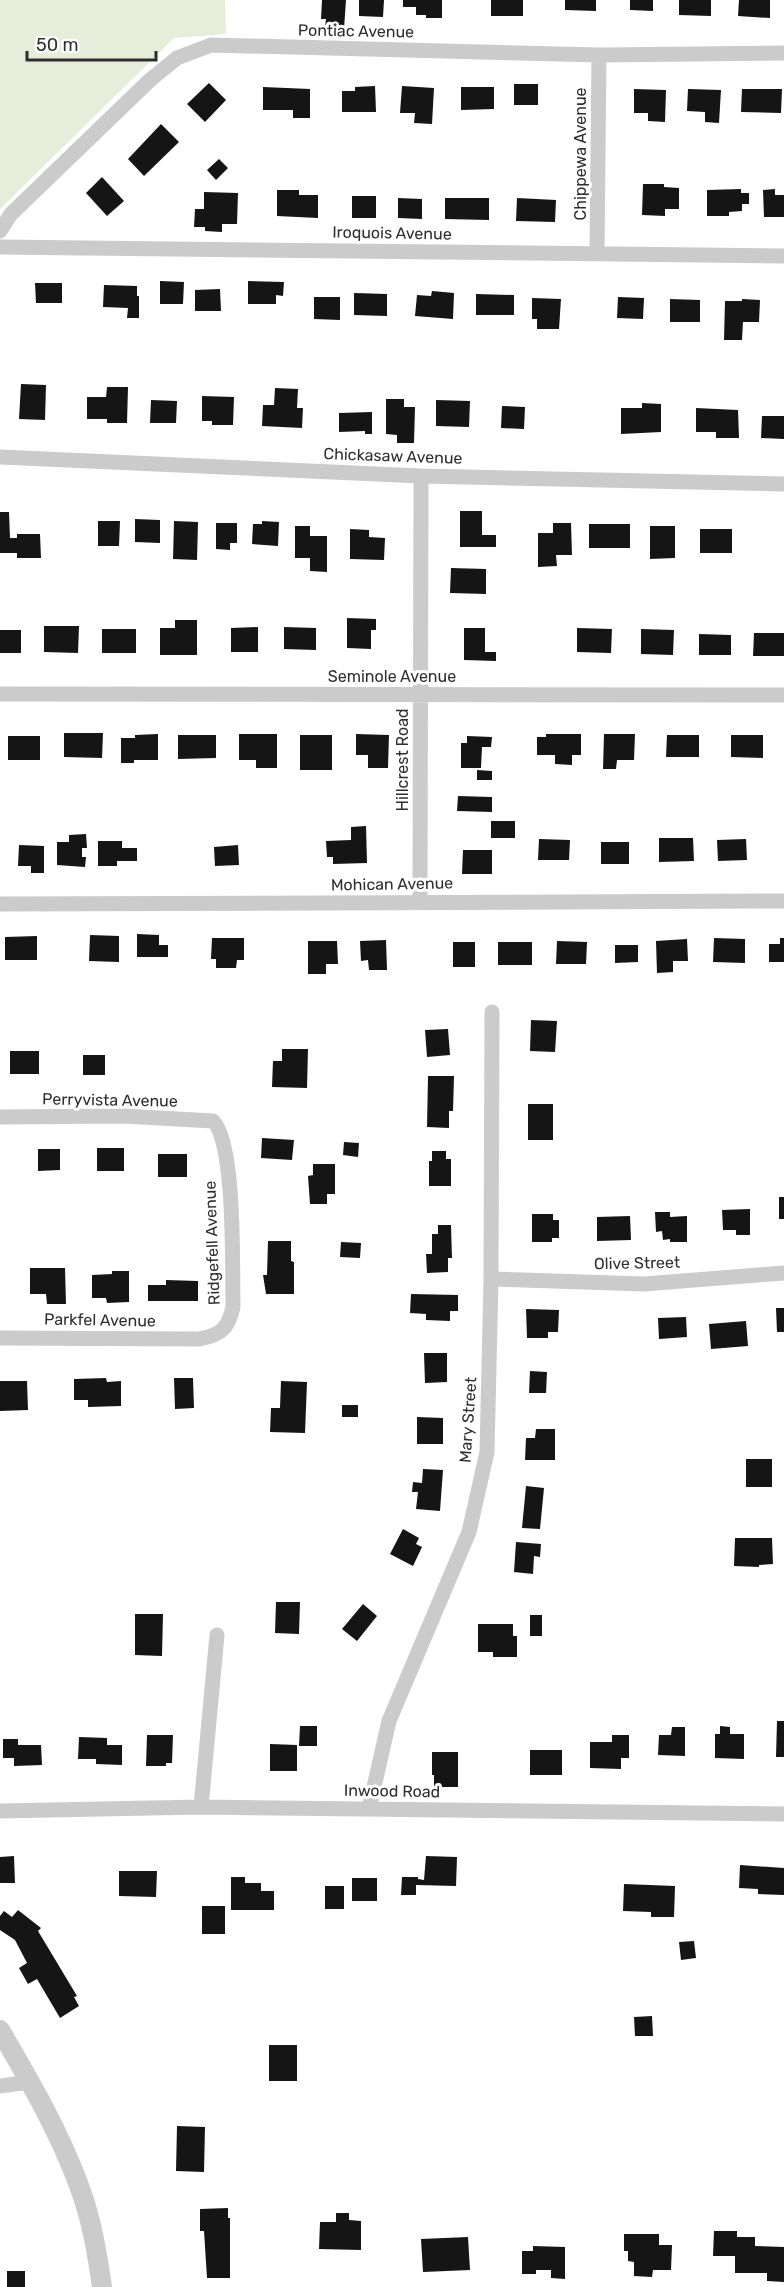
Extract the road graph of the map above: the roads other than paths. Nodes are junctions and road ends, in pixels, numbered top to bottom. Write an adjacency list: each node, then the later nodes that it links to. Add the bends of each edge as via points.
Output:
1 (784, 53): 2 (street, Pontiac Avenue)
2 (599, 55): 3 (street, Pontiac Avenue, via 212,45 177,58 150,80 11,214); 5 (street, Chippewa Avenue)
3 (0, 231)
4 (0, 247): 5 (street, Iroquois Avenue)
5 (597, 253): 6 (street, Iroquois Avenue)
6 (784, 256)
7 (0, 457): 8 (street, Chickasaw Avenue)
8 (421, 476): 9 (street, Chickasaw Avenue); 11 (street, Hillcrest Road)
9 (784, 484)
10 (0, 694): 11 (street, Seminole Avenue)
11 (421, 694): 12 (street, Seminole Avenue); 14 (street, Hillcrest Road)
12 (784, 695)
13 (784, 900): 14 (street, Mohican Avenue)
14 (420, 901): 15 (street, Mohican Avenue, via 307,905)
15 (0, 904)
16 (492, 1012): 20 (street, Mary Street)
17 (0, 1117): 18 (street, Perryvista Avenue, via 206,1119)
18 (218, 1126): 22 (street, Ridgefell Avenue, via 230,1200 233,1307 230,1322 213,1337)
19 (784, 1273): 20 (street, Olive Street, via 644,1284)
20 (491, 1279): 25 (street, Mary Street, via 487,1452 469,1532 389,1721)
21 (0, 1338): 22 (street, Parkfel Avenue)
22 (199, 1339)
23 (217, 1635): 24 (street)
24 (201, 1807): 25 (street, Inwood Road); 26 (street, Inwood Road)
25 (369, 1809): 27 (street, Inwood Road)
26 (0, 1811)
27 (784, 1814)
28 (0, 2030): 29 (street)
29 (30, 2082): 30 (street); 31 (street, via 79,2184)
30 (0, 2086)
31 (102, 2287)

